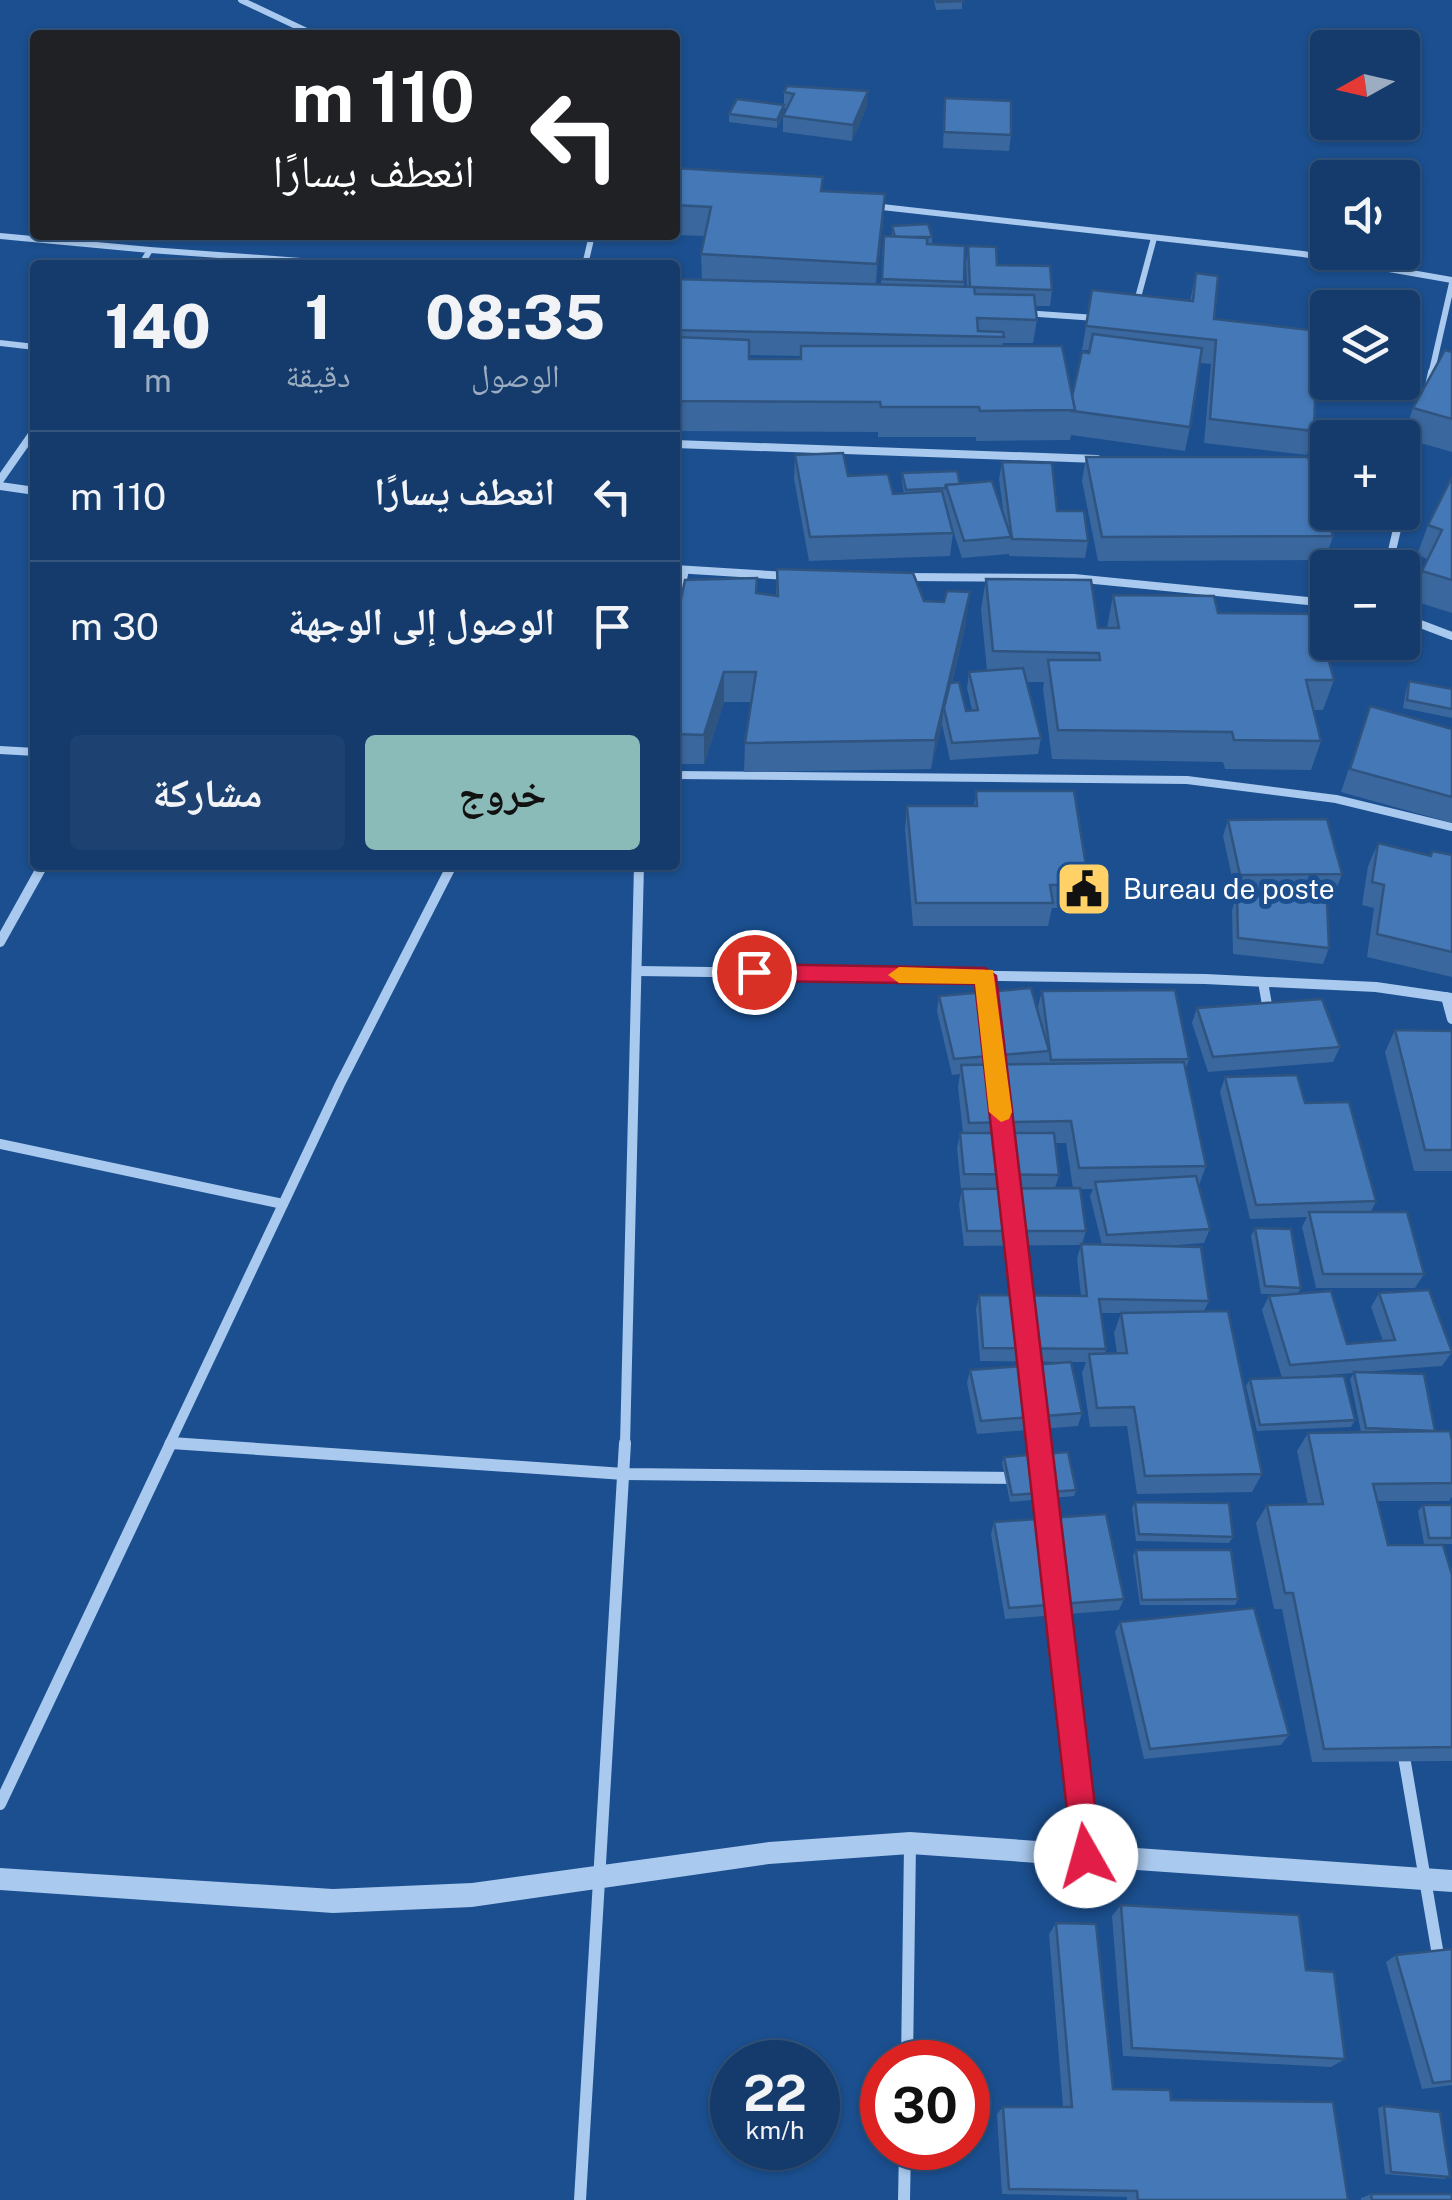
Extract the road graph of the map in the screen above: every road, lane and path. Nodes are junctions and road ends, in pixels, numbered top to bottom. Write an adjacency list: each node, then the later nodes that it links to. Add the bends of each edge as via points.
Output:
1 (241, 0): 2 (street)
2 (304, 30)
3 (869, 206): 5 (street)
4 (0, 236): 6 (street)
5 (1154, 238): 11 (street, via 1303,254); 14 (street)
6 (30, 239)
7 (43, 240): 8 (street)
8 (150, 250): 9 (street); 10 (street)
9 (144, 260)
10 (287, 260)
11 (1452, 281): 17 (street)
12 (1013, 312): 13 (street)
13 (1112, 319)
14 (1132, 321)
15 (0, 344): 16 (street)
16 (30, 347)
17 (1427, 394)
18 (1423, 412): 19 (street)
19 (1420, 424)
20 (30, 438): 25 (street)
21 (680, 444): 22 (street)
22 (1105, 460)
23 (1294, 471): 24 (street)
24 (1310, 473)
25 (0, 483): 26 (street)
26 (30, 490)
27 (680, 569): 28 (street)
28 (801, 576)
29 (898, 577): 30 (street, via 1074,578)
30 (1310, 601)
31 (1420, 624): 32 (street)
32 (1452, 636)
33 (0, 750): 34 (street)
34 (30, 752)
35 (680, 775): 36 (street, via 1188,780 1336,799)
36 (1452, 827)
37 (41, 870): 40 (street)
38 (450, 870): 49 (street)
39 (638, 870): 41 (street)
40 (0, 942)
41 (638, 971): 42 (street); 54 (street)
42 (985, 976): 43 (street); 45 (street)
43 (1263, 982): 44 (street, via 1376,986); 47 (street)
44 (1449, 997): 46 (street)
45 (990, 1015)
46 (1452, 1020)
47 (1270, 1021)
48 (0, 1144): 49 (street)
49 (283, 1204): 53 (street)
50 (1014, 1227): 51 (street)
51 (1025, 1324)
52 (1034, 1401): 55 (street)
53 (171, 1443): 54 (street); 59 (street)
54 (624, 1474): 55 (street); 62 (street)
55 (1043, 1478): 56 (street)
56 (1050, 1535)
57 (1056, 1592): 61 (street)
58 (1401, 1742): 64 (street)
59 (0, 1804)
60 (910, 1844): 61 (street); 62 (street, via 769,1853); 67 (street)
61 (1086, 1856): 64 (street)
62 (601, 1876): 63 (street, via 472,1895 333,1901); 69 (street)
63 (0, 1879)
64 (1426, 1879): 65 (street); 66 (street)
65 (1452, 1881)
66 (1440, 1969)
67 (906, 2040)
68 (905, 2170): 70 (street)
69 (580, 2200)
70 (904, 2200)

